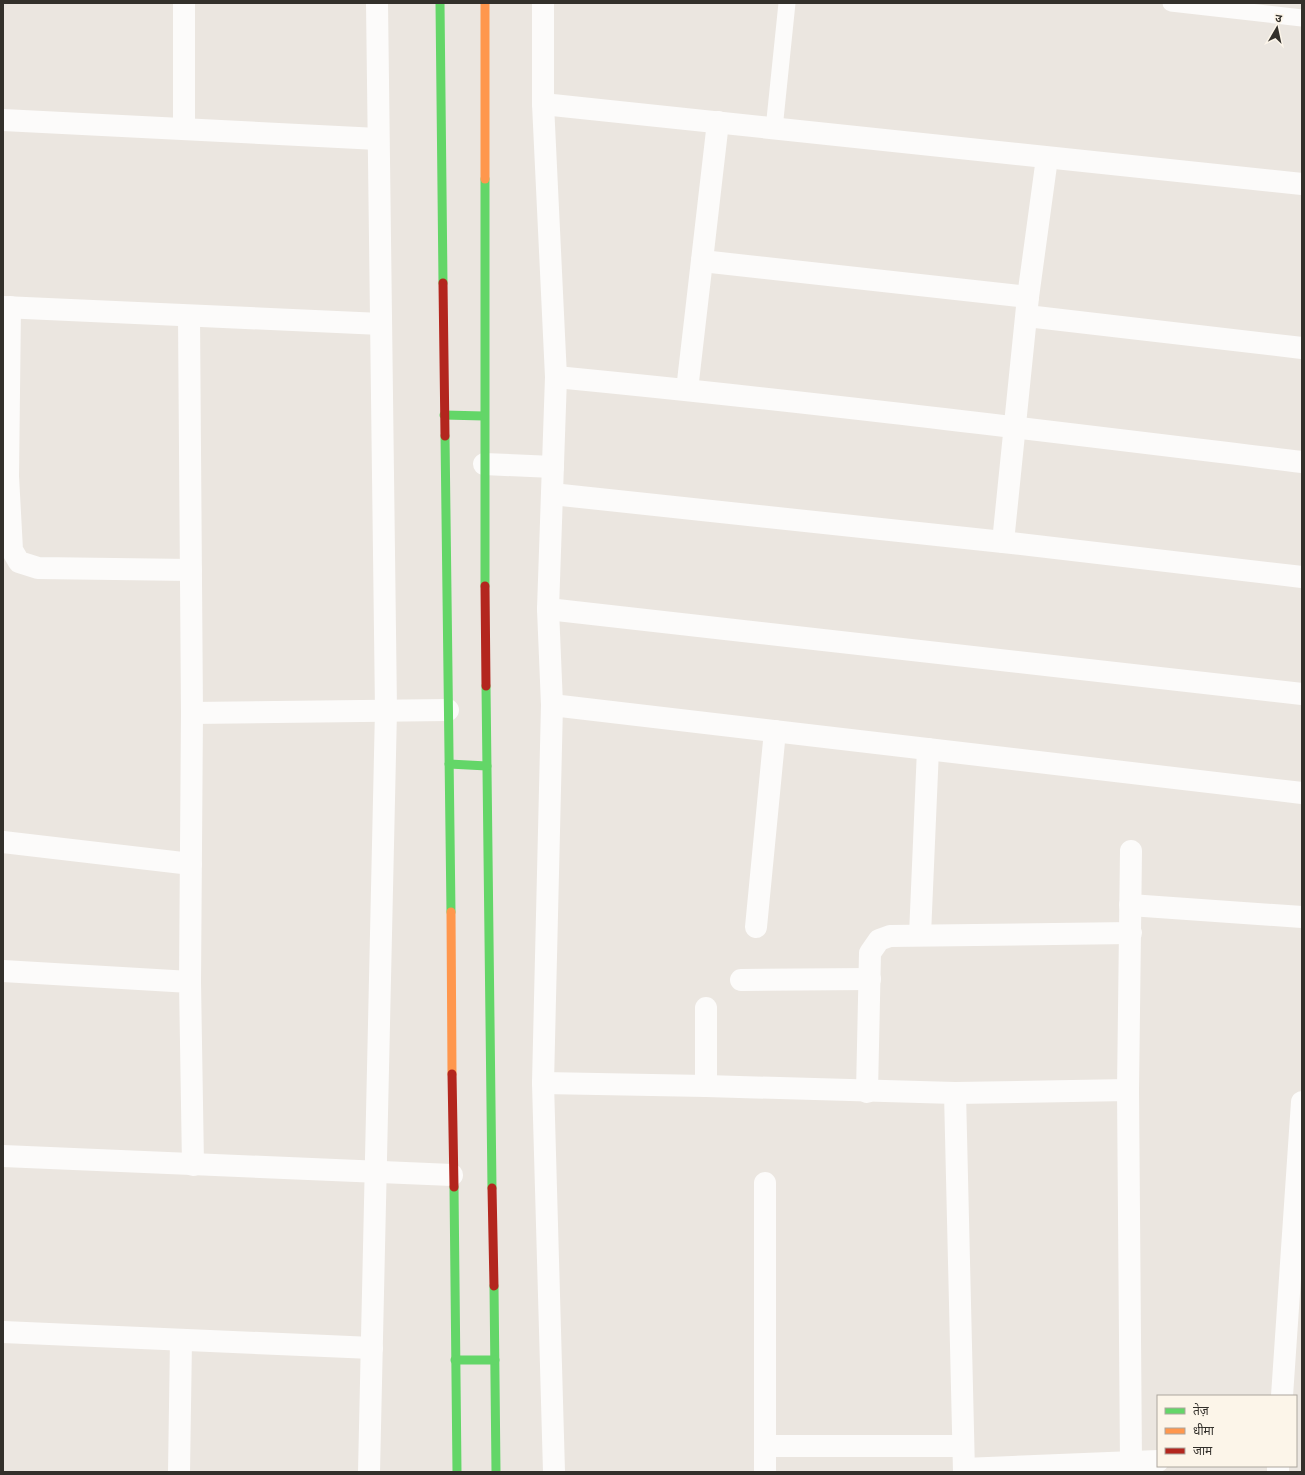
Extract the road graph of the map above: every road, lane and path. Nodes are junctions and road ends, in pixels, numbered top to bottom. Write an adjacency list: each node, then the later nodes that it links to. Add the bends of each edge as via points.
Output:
1 (184, 3): 12 (street)
2 (377, 3): 14 (street)
3 (440, 3): 25 (street)
4 (485, 3): 26 (street)
5 (543, 3): 9 (street)
6 (787, 3): 13 (lane)
7 (1171, 3): 8 (lane)
8 (1302, 18)
9 (543, 104): 11 (street); 23 (street)
10 (3, 120): 12 (street)
11 (718, 122): 13 (street); 17 (street)
12 (184, 128): 14 (street)
13 (774, 129): 15 (street)
14 (378, 139): 21 (street)
15 (1047, 158): 16 (street); 18 (street)
16 (1302, 184)
17 (702, 261): 18 (street); 24 (street)
18 (1027, 306): 22 (street); 27 (street)
19 (6, 307): 20 (street); 31 (street)
20 (189, 317): 21 (street); 34 (street)
21 (381, 324): 39 (street)
22 (1302, 348)
23 (556, 377): 24 (street); 30 (street)
24 (687, 390): 27 (street)
25 (444, 415): 26 (street); 40 (street)
26 (484, 416): 29 (street)
27 (1016, 427): 28 (street); 33 (street)
28 (1302, 462)
29 (484, 464): 30 (street); 45 (street)
30 (553, 467): 32 (street)
31 (6, 476): 34 (street, via 12,550 19,562 38,568)
32 (552, 494): 33 (street); 36 (street)
33 (1003, 542): 35 (street)
34 (191, 570): 41 (street)
35 (1302, 577)
36 (548, 609): 37 (street); 38 (street)
37 (1302, 694)
38 (552, 705): 42 (street); 60 (street)
39 (386, 710): 40 (street); 41 (street); 68 (street)
40 (448, 710): 44 (street)
41 (192, 713): 49 (street)
42 (775, 731): 43 (street); 52 (street)
43 (928, 749): 46 (street); 54 (street)
44 (449, 764): 45 (street); 69 (street)
45 (487, 766): 75 (street)
46 (1302, 793)
47 (3, 842): 49 (street)
48 (1131, 851): 50 (street)
49 (191, 864): 58 (street)
50 (1130, 905): 51 (street); 53 (street)
51 (1302, 917)
52 (756, 927)
53 (1131, 933): 54 (street); 62 (street)
54 (920, 935): 56 (street, via 890,936 878,940 870,953)
55 (3, 971): 58 (street)
56 (870, 979): 57 (street); 63 (street)
57 (742, 980)
58 (190, 982): 67 (street)
59 (706, 1008): 61 (street)
60 (543, 1083): 61 (street); 86 (street)
61 (706, 1086): 63 (street)
62 (1128, 1090): 64 (street); 79 (street)
63 (868, 1092): 64 (street)
64 (955, 1093): 78 (street)
65 (1302, 1102): 76 (street)
66 (3, 1156): 67 (street)
67 (193, 1165): 68 (street)
68 (376, 1172): 69 (street); 73 (street)
69 (452, 1175): 74 (street)
70 (765, 1182): 77 (street)
71 (3, 1332): 72 (street)
72 (181, 1340): 73 (street); 82 (street)
73 (372, 1348): 83 (street)
74 (455, 1360): 75 (street); 84 (street)
75 (495, 1360): 85 (street)
76 (1282, 1395)
77 (765, 1446): 78 (street); 87 (street)
78 (963, 1446): 81 (street)
79 (1130, 1462): 80 (street); 81 (street)
80 (1157, 1462)
81 (964, 1471)
82 (179, 1472)
83 (369, 1472)
84 (457, 1472)
85 (496, 1472)
86 (554, 1472)
87 (766, 1472)

